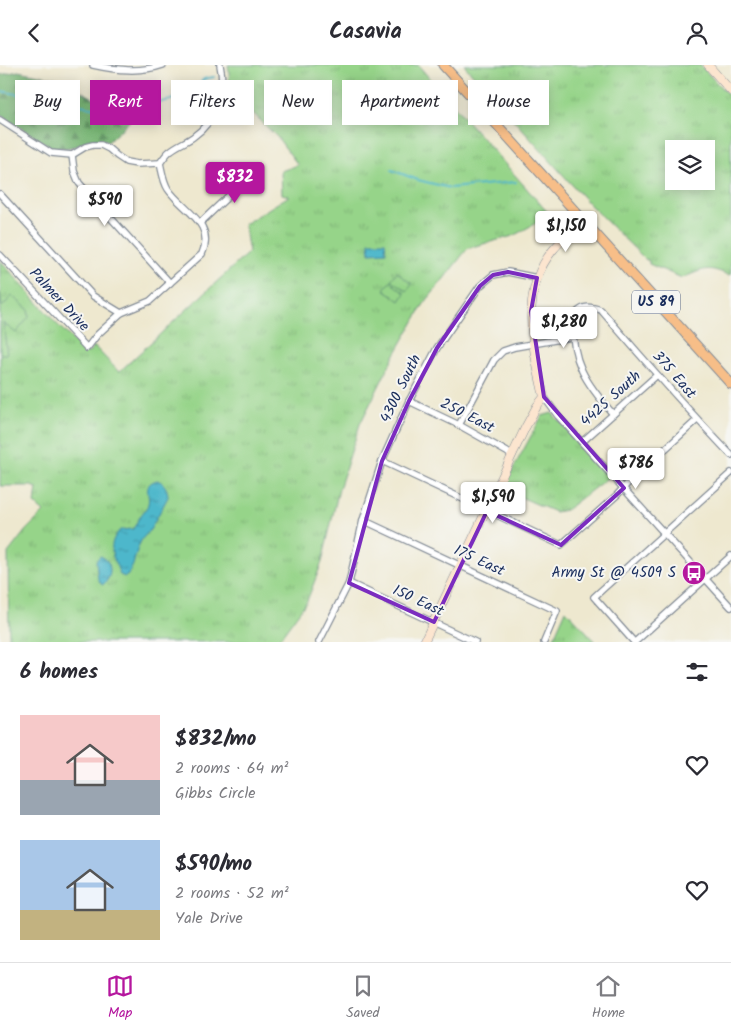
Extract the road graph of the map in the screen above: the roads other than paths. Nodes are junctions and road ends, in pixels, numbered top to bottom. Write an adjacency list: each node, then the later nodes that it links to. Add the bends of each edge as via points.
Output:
1 (93, 65): 2 (street, via 136,70)
2 (163, 65)
3 (220, 65): 9 (street, via 222,74 215,114 195,136 170,151)
4 (443, 65): 12 (main road, US 89)
5 (708, 65): 6 (street)
6 (731, 91)
7 (0, 120): 8 (street, via 51,153)
8 (72, 155): 9 (street, via 85,147 101,145 126,162); 16 (street, via 79,183)
9 (160, 163): 13 (street, via 168,189)
10 (256, 170): 13 (street)
11 (0, 194): 17 (street, via 93,296)
12 (582, 219): 15 (street, via 552,251); 21 (main road, US 89)
13 (200, 223): 16 (street, via 206,239 202,254)
14 (0, 255): 17 (street, Palmer Drive, via 87,348)
15 (537, 278): 19 (street, via 531,311); 23 (street, 4300 South, via 508,271 493,275 480,286 437,348)
16 (170, 283): 17 (street, via 150,301)
17 (121, 313)
18 (572, 337): 19 (street); 20 (street, 375 East, via 572,318 580,309 590,306 601,310); 24 (street, via 579,366 587,381)
19 (534, 344): 22 (street); 26 (street, via 503,351 494,360)
20 (657, 375): 24 (street, 4425 South); 25 (street, 375 East)
21 (731, 384)
22 (544, 397): 27 (street); 29 (street)
23 (409, 401): 26 (street, 250 East); 30 (street, 4300 South)
24 (614, 414): 27 (street, 4425 South)
25 (697, 420): 28 (street, 375 East); 32 (street)
26 (458, 425): 29 (street, 250 East)
27 (582, 442): 32 (street)
28 (731, 455)
29 (512, 456): 33 (street)
30 (382, 461): 33 (street); 34 (street, 4300 South)
31 (731, 473): 35 (street)
32 (624, 488): 33 (street, via 561,545); 35 (street)
33 (487, 511): 37 (street)
34 (364, 520): 37 (street, 175 East); 39 (street, 4300 South)
35 (664, 533): 38 (street); 46 (street, via 594,597)
36 (731, 556): 38 (street)
37 (460, 566): 41 (street); 45 (street, 175 East, via 557,611)
38 (706, 579): 40 (street); 46 (street)
39 (350, 583): 41 (street, 150 East); 42 (street, 4300 South)
40 (731, 607)
41 (434, 622): 43 (street); 44 (street, 150 East)
42 (319, 642)
43 (424, 642)
44 (475, 642)
45 (544, 642)
46 (635, 642)

